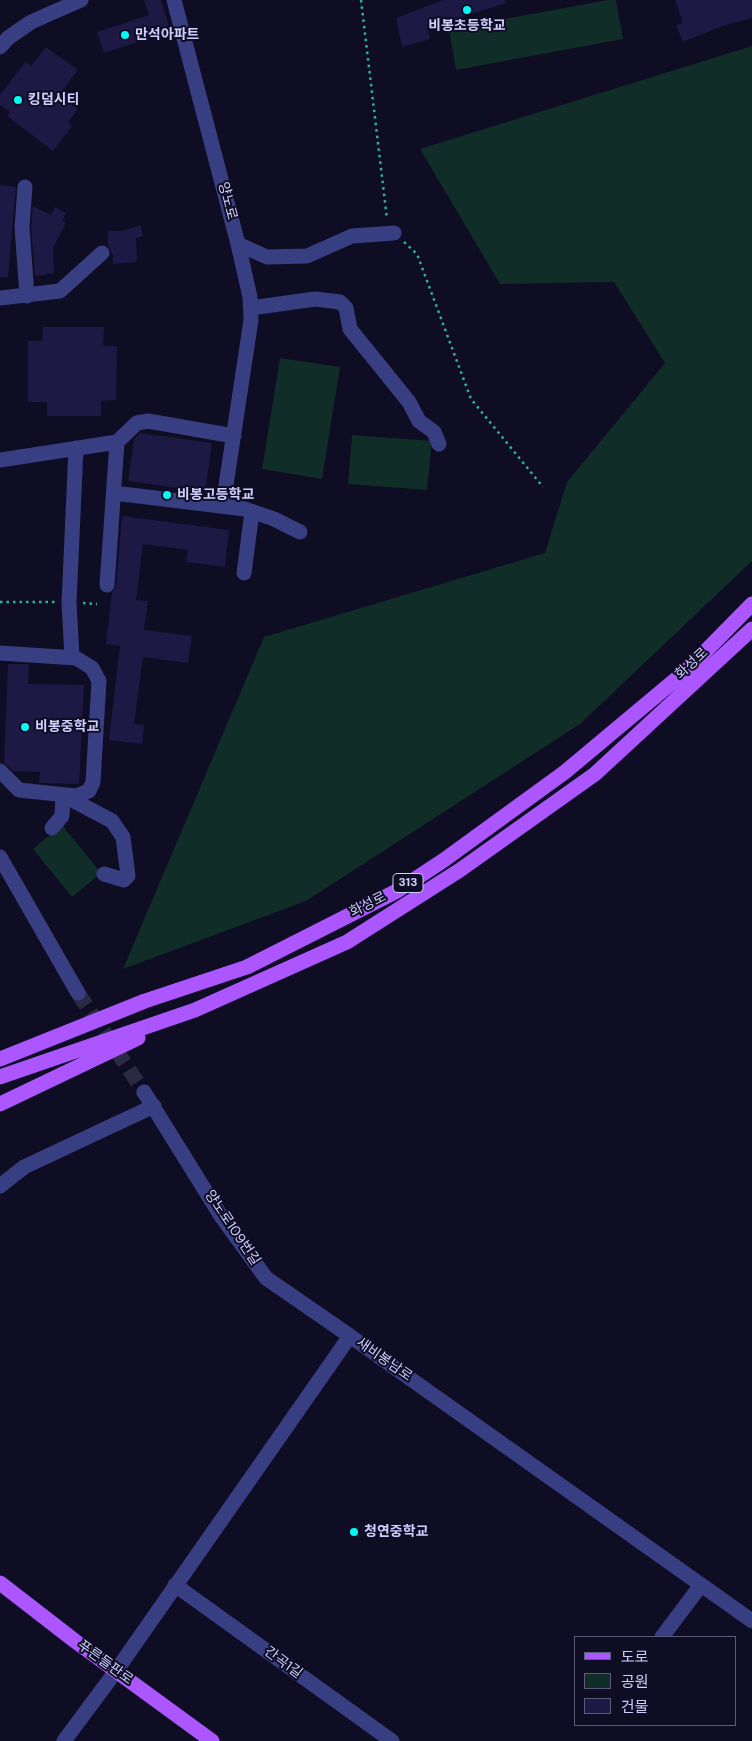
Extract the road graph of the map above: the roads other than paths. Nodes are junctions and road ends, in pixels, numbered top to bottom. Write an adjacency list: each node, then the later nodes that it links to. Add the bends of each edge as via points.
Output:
1 (81, 0): 3 (street, via 31,22)
2 (174, 0): 6 (street, 양노로)
3 (0, 47)
4 (25, 187): 8 (street, via 22,227)
5 (394, 233): 6 (street, via 352,236 307,256 267,256)
6 (238, 244): 10 (street, 양노로)
7 (102, 253): 8 (street, via 65,288)
8 (27, 296): 9 (street)
9 (0, 298)
10 (251, 308): 11 (street, 양노로); 13 (street, via 315,299 340,302 346,308 350,329 409,402 419,421 434,432)
11 (234, 436): 12 (street, via 148,421 137,424); 17 (street, 양노로)
12 (117, 442): 14 (street); 16 (street)
13 (439, 444)
14 (76, 448): 15 (street); 25 (street, via 69,603)
15 (0, 460)
16 (114, 493): 17 (street); 21 (street)
17 (223, 505): 18 (street)
18 (252, 512): 19 (street); 20 (street)
19 (300, 532)
20 (244, 573)
21 (107, 585)
22 (752, 604): 33 (main road, 화성로 / 313, via 687,670 565,772 444,860 396,890 246,967 145,1001)
23 (752, 629): 32 (main road, 화성로 / 313, via 595,774 460,870 346,942)
24 (0, 653): 25 (street)
25 (72, 657): 27 (street, via 92,668 99,680 93,782 89,792 81,796)
26 (0, 771): 27 (street, via 19,790)
27 (63, 795): 28 (street, via 62,816); 30 (street, via 112,822 121,831 128,876 124,880)
28 (52, 828)
29 (0, 857): 31 (street)
30 (104, 874)
31 (78, 993)
32 (195, 1010): 34 (main road, 화성로 / 313); 36 (main road, 313)
33 (0, 1059)
34 (0, 1077)
35 (144, 1092): 37 (street, 양노로109번길)
36 (0, 1104)
37 (154, 1106): 38 (street, via 24,1167); 39 (street, 양노로109번길, via 221,1216 266,1278)
38 (0, 1186)
39 (350, 1336): 41 (street, 새비봉남로); 42 (street, 새비봉남로)
40 (0, 1582): 45 (main road, 푸른들판로)
41 (175, 1585): 45 (street, 새비봉남로); 48 (street, 간곡1길)
42 (701, 1585): 43 (street, 새비봉남로); 44 (street)
43 (752, 1621)
44 (663, 1636)
45 (116, 1671): 46 (street, 새비봉남로); 47 (main road, 푸른들판로)
46 (64, 1741)
47 (212, 1741)
48 (392, 1741)

